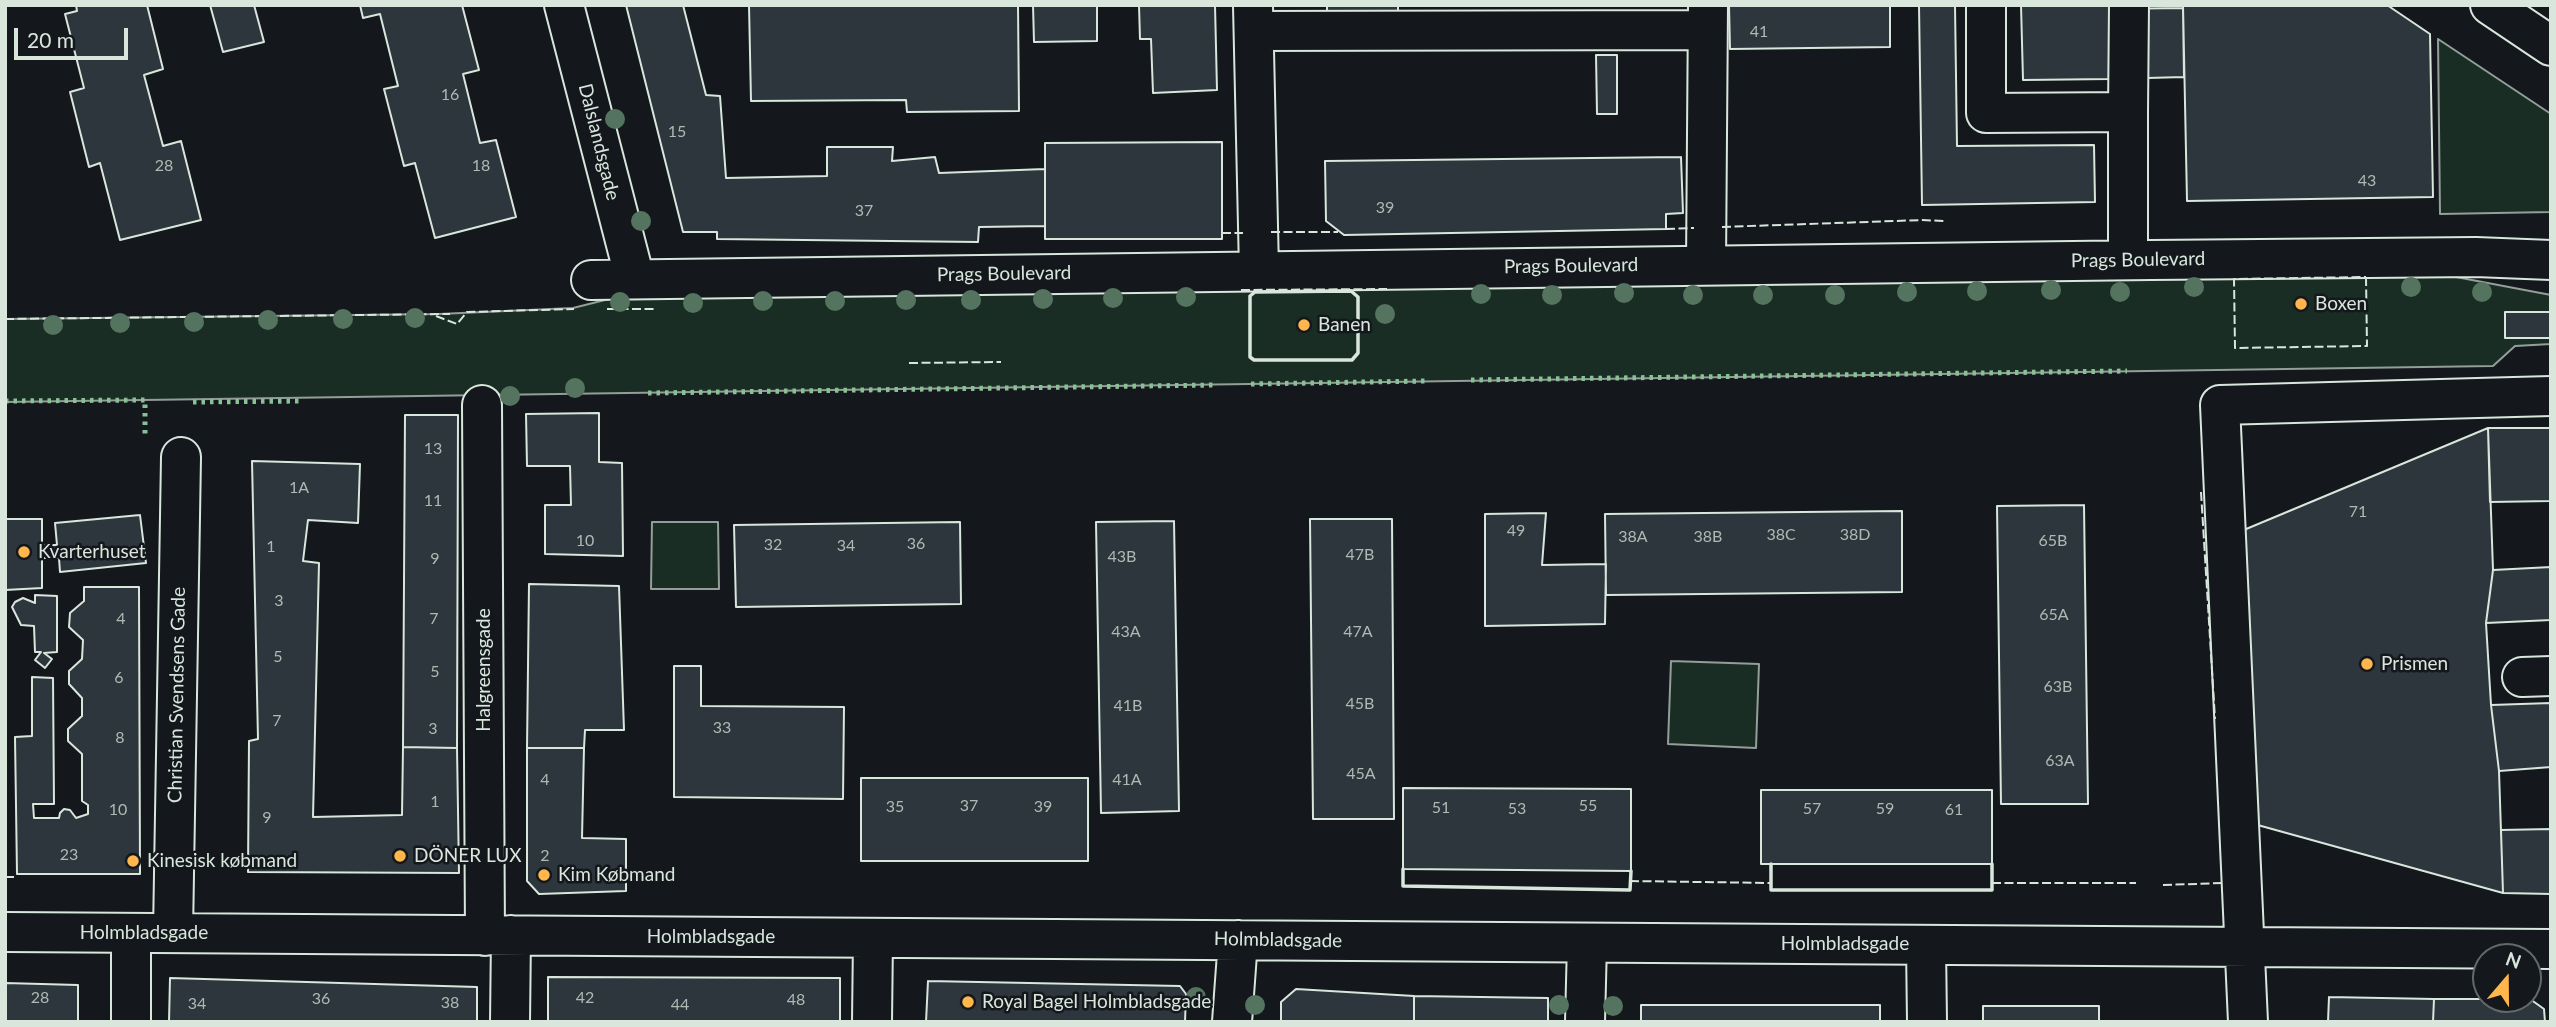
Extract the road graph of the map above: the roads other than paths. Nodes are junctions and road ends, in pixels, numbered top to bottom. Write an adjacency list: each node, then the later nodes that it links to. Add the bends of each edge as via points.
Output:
1 (564, 5): 13 (street, Dalslandsgade)
2 (1986, 5): 8 (street, via 1986,113)
3 (2129, 5): 8 (street)
4 (2490, 5): 7 (street)
5 (1254, 18): 6 (street); 12 (street)
6 (1707, 18): 11 (street)
7 (2551, 46)
8 (2128, 112): 9 (street)
9 (2128, 260): 10 (street, Prags Boulevard); 11 (street, Prags Boulevard)
10 (2551, 260)
11 (1706, 265): 12 (street, Prags Boulevard)
12 (1259, 270): 13 (street, Prags Boulevard)
13 (635, 279): 14 (street, Prags Boulevard)
14 (591, 280)
15 (2551, 396): 26 (street, via 2220,405)
16 (482, 405): 21 (street, Halgreensgade)
17 (181, 457): 20 (street, Christian Svendsens Gade)
18 (5, 932): 19 (street, Holmbladsgade)
19 (131, 933): 20 (street, Holmbladsgade); 28 (street)
20 (173, 933): 21 (street, Holmbladsgade)
21 (498, 936): 22 (street, Holmbladsgade); 29 (street, Halgreensgade)
22 (873, 938): 23 (street, Holmbladsgade); 30 (street)
23 (1238, 940): 24 (street, Holmbladsgade); 31 (street)
24 (1587, 943): 25 (street, Holmbladsgade); 32 (street)
25 (1926, 945): 26 (street, Holmbladsgade); 33 (street)
26 (2244, 947): 27 (street, Holmbladsgade); 34 (street)
27 (2551, 949)
28 (131, 1022)
29 (510, 1022)
30 (872, 1022)
31 (1232, 1022)
32 (1585, 1022)
33 (1927, 1022)
34 (2248, 1022)

